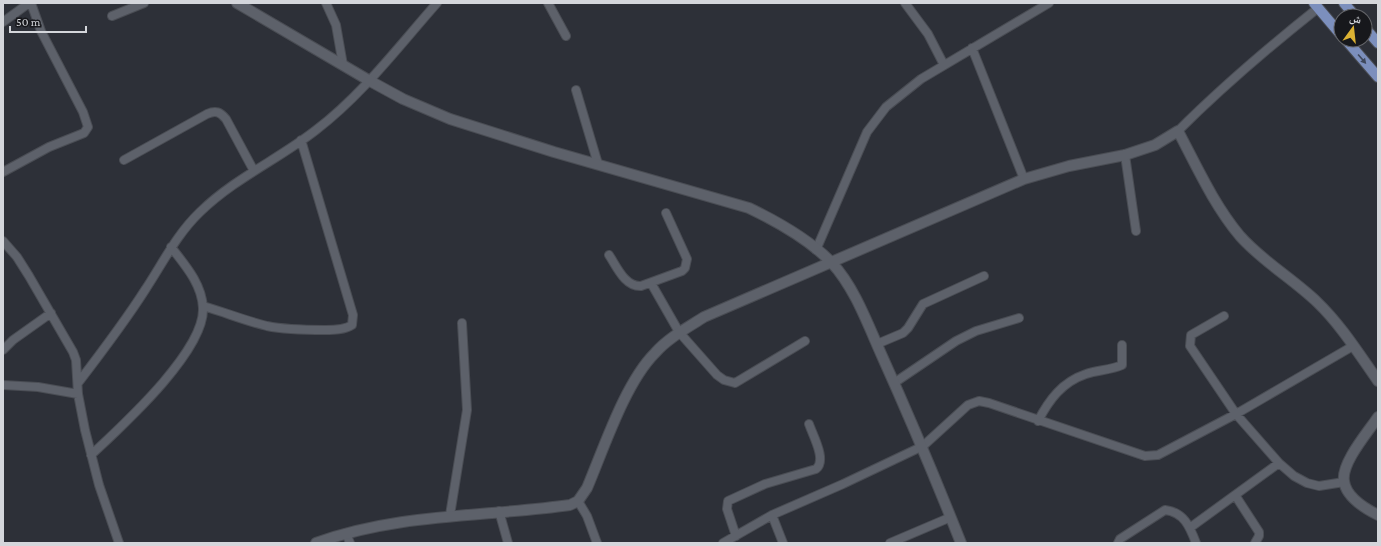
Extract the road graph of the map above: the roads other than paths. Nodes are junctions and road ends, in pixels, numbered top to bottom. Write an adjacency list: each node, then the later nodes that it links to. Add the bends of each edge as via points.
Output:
1 (30, 3): 11 (street); 27 (street, via 88,127 84,133 50,147)
2 (144, 3): 10 (street)
3 (237, 3): 16 (street)
4 (326, 3): 16 (street, via 336,25)
5 (437, 3): 19 (street)
6 (548, 3): 13 (street)
7 (905, 3): 17 (street, via 928,34)
8 (1049, 3): 14 (street)
9 (1316, 6): 12 (main road); 21 (street, via 1210,99)
10 (112, 16)
11 (3, 22)
12 (1333, 25)
13 (566, 36)
14 (972, 48): 17 (street); 28 (street)
15 (1353, 48): 18 (main road, one-way to 18)
16 (343, 65): 19 (street)
17 (944, 65): 33 (street, via 921,79 886,108 867,132)
18 (1378, 77)
19 (370, 81): 22 (street, via 335,114); 25 (street, via 403,99 450,119)
20 (576, 90): 25 (street)
21 (1178, 131): 23 (street, via 1155,145); 47 (street, via 1215,199 1241,236 1316,301 1338,324)
22 (301, 140): 26 (street); 38 (street, via 353,315 352,325 334,330 281,328)
23 (1125, 155): 28 (street, via 1069,166); 30 (street)
24 (124, 160): 26 (street, via 207,114 217,111 226,119)
25 (598, 164): 33 (street, via 749,208 777,221)
26 (254, 170): 32 (street, via 200,212 182,230)
27 (3, 172)
28 (1024, 179): 35 (street)
29 (666, 213): 37 (street, via 687,263 682,271)
30 (1136, 231)
31 (3, 241): 39 (street, via 17,257)
32 (171, 247): 38 (street, via 196,283); 50 (street, via 145,290)
33 (816, 250): 35 (street)
34 (609, 255): 37 (street, via 630,285 641,286)
35 (832, 263): 43 (street, via 704,317); 45 (street, via 854,297)
36 (984, 276): 45 (street, via 923,304 903,333)
37 (651, 282): 43 (street)
38 (203, 306): 59 (street, via 202,324 168,376)
39 (51, 313): 48 (street); 50 (street, via 73,352)
40 (1224, 316): 54 (street, via 1191,335 1190,346)
41 (1019, 318): 51 (street, via 976,331 956,341)
42 (462, 323): 65 (street, via 467,410)
43 (679, 332): 44 (street, via 717,375 735,383); 63 (street, via 655,352 639,374 587,488)
44 (805, 341)
45 (877, 344): 51 (street)
46 (1122, 345): 56 (street, via 1122,365 1085,374 1067,382 1047,404)
47 (1353, 346): 49 (street); 54 (street)
48 (3, 350)
49 (1378, 382)
50 (78, 383): 53 (street)
51 (894, 383): 58 (street)
52 (3, 385): 53 (street, via 38,387)
53 (78, 394): 59 (street)
54 (1236, 414): 56 (street, via 1152,456 1145,456); 60 (street)
55 (1378, 417): 61 (street, via 1345,469)
56 (1038, 421): 58 (street, via 979,401 968,405)
57 (809, 424): 71 (street, via 821,460 819,467 765,484 728,502 727,509)
58 (923, 446): 66 (street); 68 (street)
59 (91, 454): 72 (street)
60 (1279, 463): 61 (street, via 1307,483 1319,486); 62 (street)
61 (1344, 482): 67 (street, via 1353,497)
62 (1235, 495): 69 (street); 83 (street, via 1259,532 1260,536)
63 (578, 500): 64 (street, via 570,505 556,507); 76 (street)
64 (499, 511): 65 (street); 75 (street)
65 (450, 515): 70 (street)
66 (772, 515): 71 (street); 78 (street)
67 (1378, 516)
68 (951, 517): 79 (street); 80 (street)
69 (1190, 527): 81 (street, via 1177,513 1165,510 1120,539); 82 (street)
70 (346, 533): 73 (street); 74 (street)
71 (736, 536): 77 (street)
72 (119, 543)
73 (316, 543)
74 (350, 543)
75 (508, 543)
76 (597, 543)
77 (724, 543)
78 (783, 543)
79 (890, 543)
80 (961, 543)
81 (1118, 543)
82 (1196, 543)
83 (1255, 543)

